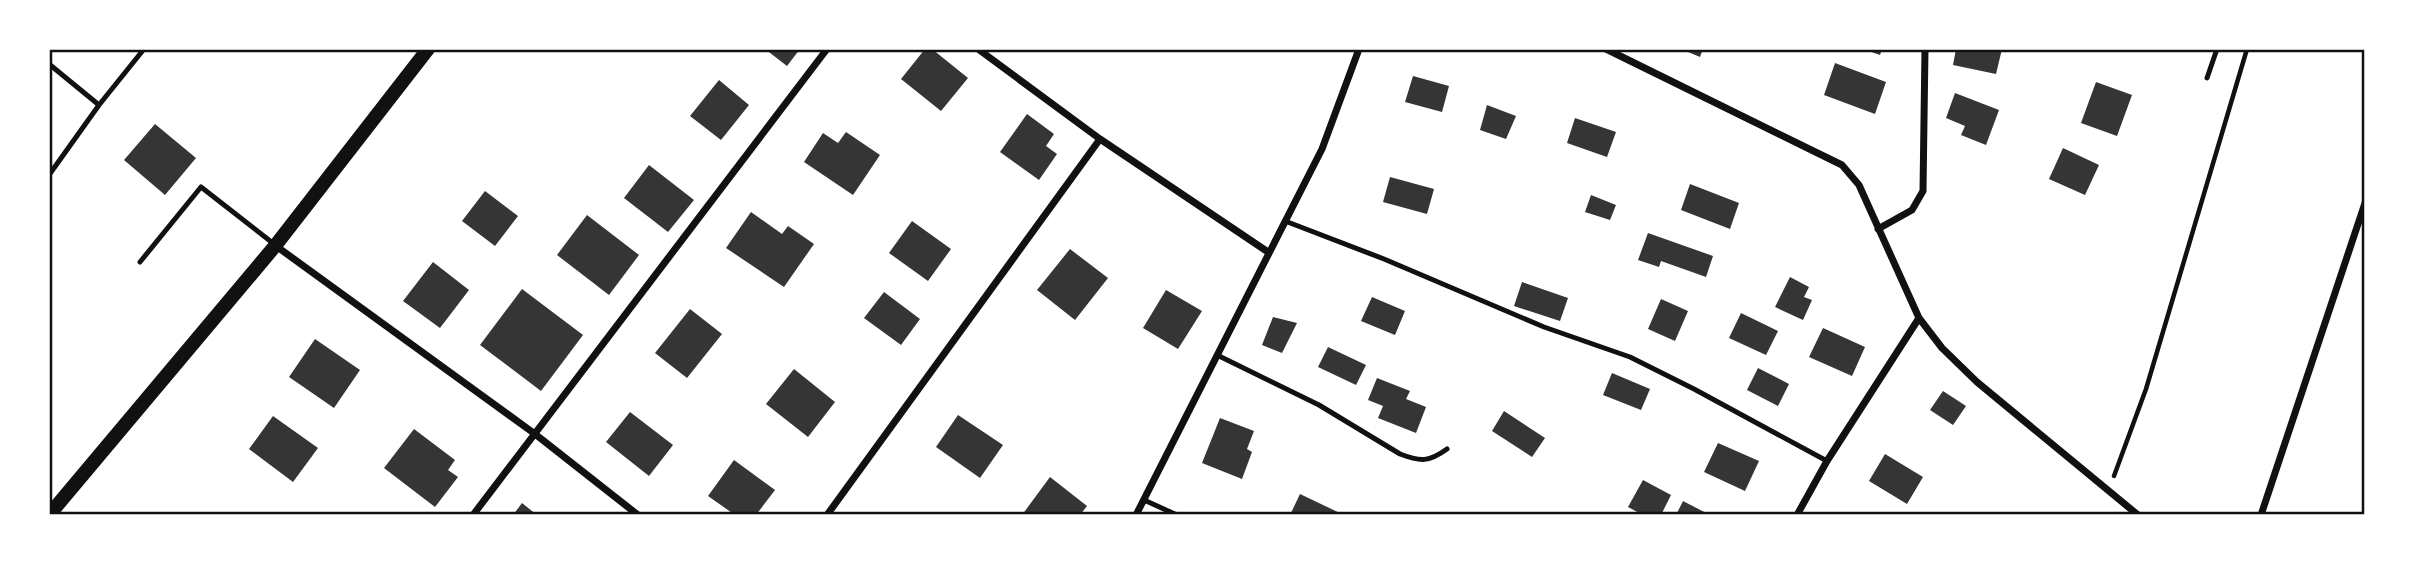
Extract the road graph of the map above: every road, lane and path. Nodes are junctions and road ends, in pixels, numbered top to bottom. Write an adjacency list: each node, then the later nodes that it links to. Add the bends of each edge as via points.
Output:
1 (144, 49): 12 (lane)
2 (428, 49): 18 (main road)
3 (827, 49): 23 (street)
4 (978, 49): 13 (street)
5 (1359, 49): 16 (street, via 1322,149)
6 (1606, 49): 17 (street, via 1842,165 1859,185)
7 (1925, 49): 17 (street, via 1923,191 1912,210)
8 (2217, 49): 11 (lane)
9 (2247, 49): 26 (path, via 2146,388)
10 (49, 64): 12 (lane)
11 (2207, 78)
12 (99, 105): 14 (lane)
13 (1100, 139): 19 (street); 31 (street)
14 (49, 175)
15 (2365, 203): 36 (street)
16 (1285, 221): 19 (street); 25 (lane, via 1544,327 1630,357)
17 (1878, 229): 21 (street)
18 (275, 246): 20 (lane, via 201,187); 23 (street); 28 (main road)
19 (1268, 252): 22 (street)
20 (140, 262)
21 (1919, 318): 25 (street); 26 (street, via 1977,382)
22 (1217, 355): 24 (lane, via 1319,405 1400,454 1415,460 1432,459); 27 (street)
23 (535, 434): 29 (street); 30 (street)
24 (1447, 449)
25 (1827, 461): 34 (street)
26 (2109, 490): 35 (street)
27 (1144, 500): 32 (street); 33 (lane)
28 (49, 515)
29 (473, 515)
30 (638, 515)
31 (827, 515)
32 (1136, 515)
33 (1177, 515)
34 (1797, 515)
35 (2138, 515)
36 (2261, 515)

